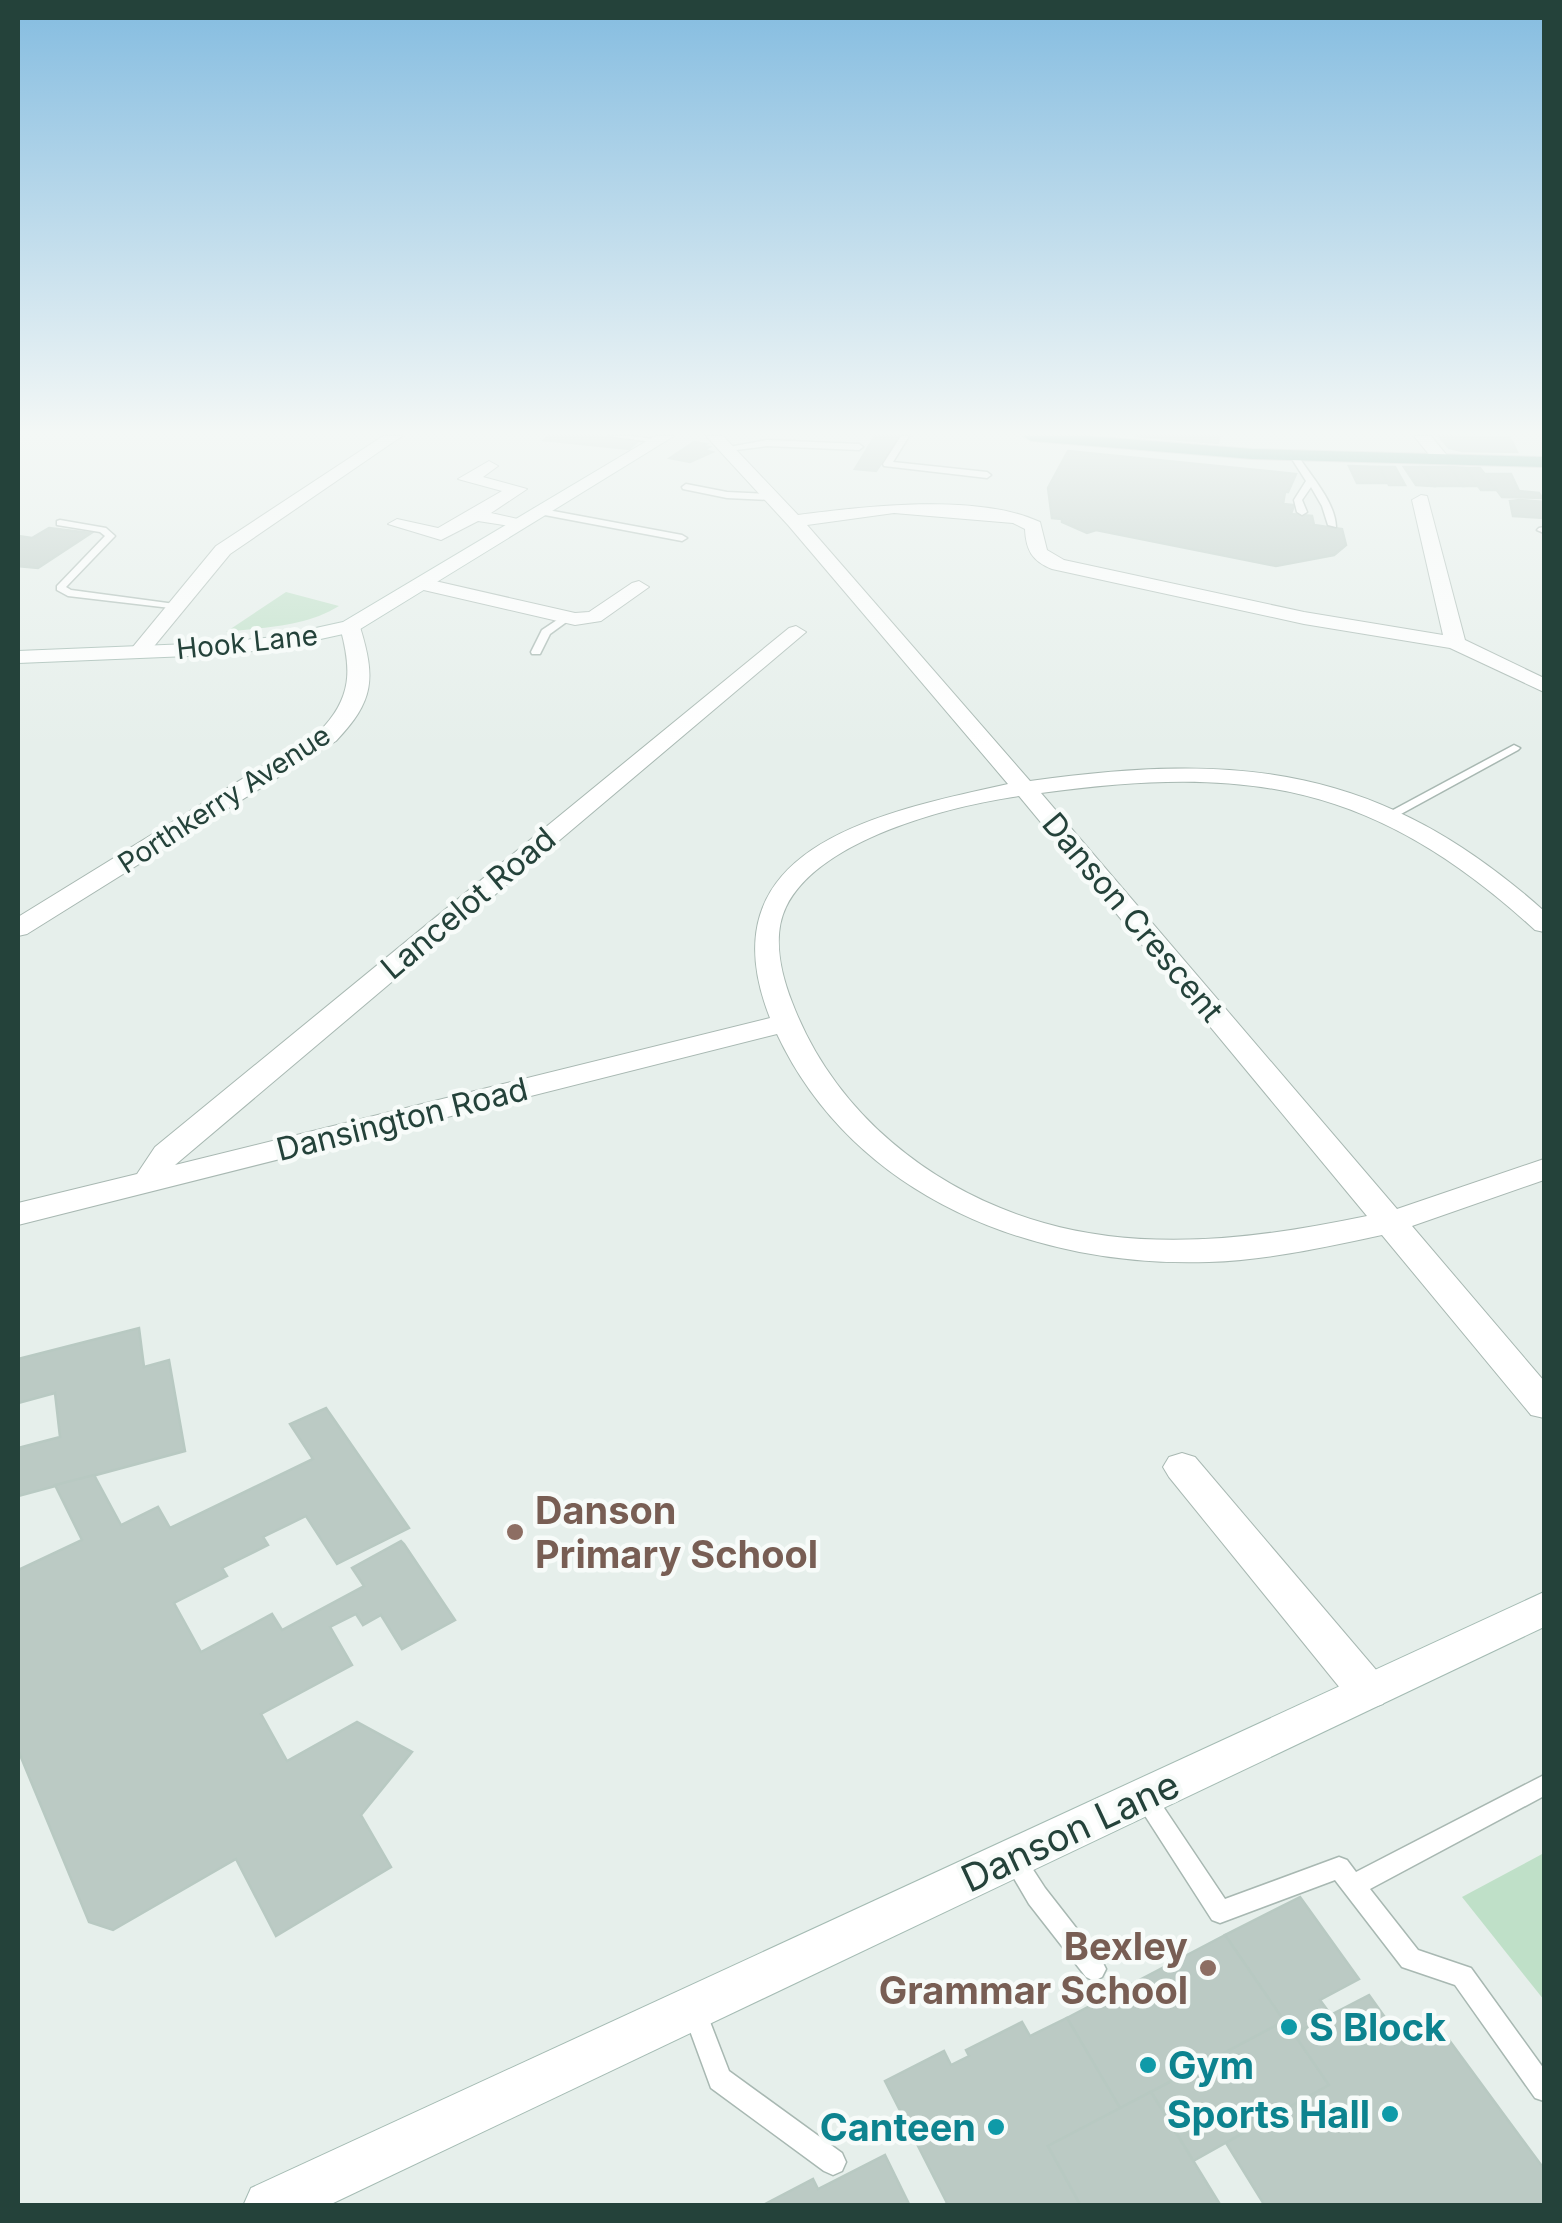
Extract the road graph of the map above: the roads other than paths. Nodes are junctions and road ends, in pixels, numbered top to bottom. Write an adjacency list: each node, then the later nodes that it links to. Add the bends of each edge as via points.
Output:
1 (106, 540): 9 (lane, via 60,588)
2 (239, 540): 9 (street)
3 (491, 540): 7 (street, Hook Lane)
4 (810, 540): 19 (street, Danson Crescent)
5 (1035, 540): 13 (street, via 1035,550 1059,566)
6 (1430, 540): 13 (street)
7 (422, 584): 10 (street); 11 (street, Hook Lane)
8 (639, 588): 10 (street, via 594,617)
9 (175, 607): 14 (street)
10 (567, 618): 15 (lane, via 546,632)
11 (350, 627): 14 (street, Hook Lane, via 275,643); 22 (street, Porthkerry Avenue, via 363,684 328,736)
12 (796, 632): 25 (street, Lancelot Road, via 166,1154)
13 (1455, 643): 17 (street)
14 (139, 652): 16 (street, Hook Lane)
15 (536, 652)
16 (18, 658)
17 (1544, 686)
18 (1514, 748): 20 (lane)
19 (1025, 789): 20 (street, via 1233,774 1290,782); 23 (street, via 874,826 788,881 774,904 765,954); 27 (street, Danson Crescent)
20 (1386, 817): 21 (street, via 1456,854)
21 (1540, 914)
22 (18, 928)
23 (786, 1023): 25 (street, Dansington Road); 27 (street, via 828,1100 861,1133 950,1200 998,1221 1068,1240 1159,1250 1241,1249)
24 (1544, 1169): 27 (street)
25 (148, 1182): 26 (street, Dansington Road)
26 (18, 1214)
27 (1392, 1224): 28 (street, Danson Crescent)
28 (1544, 1405)
29 (1182, 1467): 31 (street)
30 (1544, 1609): 31 (street, Danson Lane)
31 (1368, 1691): 33 (street, Danson Lane)
32 (1544, 1785): 35 (lane)
33 (1144, 1798): 34 (street, Danson Lane); 35 (lane, via 1220,1912 1340,1868)
34 (1013, 1858): 36 (lane); 37 (street, Danson Lane)
35 (1353, 1886): 38 (lane, via 1410,1959 1463,1976)
36 (1094, 1969)
37 (692, 2006): 39 (lane, via 720,2079); 40 (street, Danson Lane)
38 (1544, 2089)
39 (833, 2162)
40 (316, 2195): 41 (street, Danson Lane)
41 (269, 2206)

